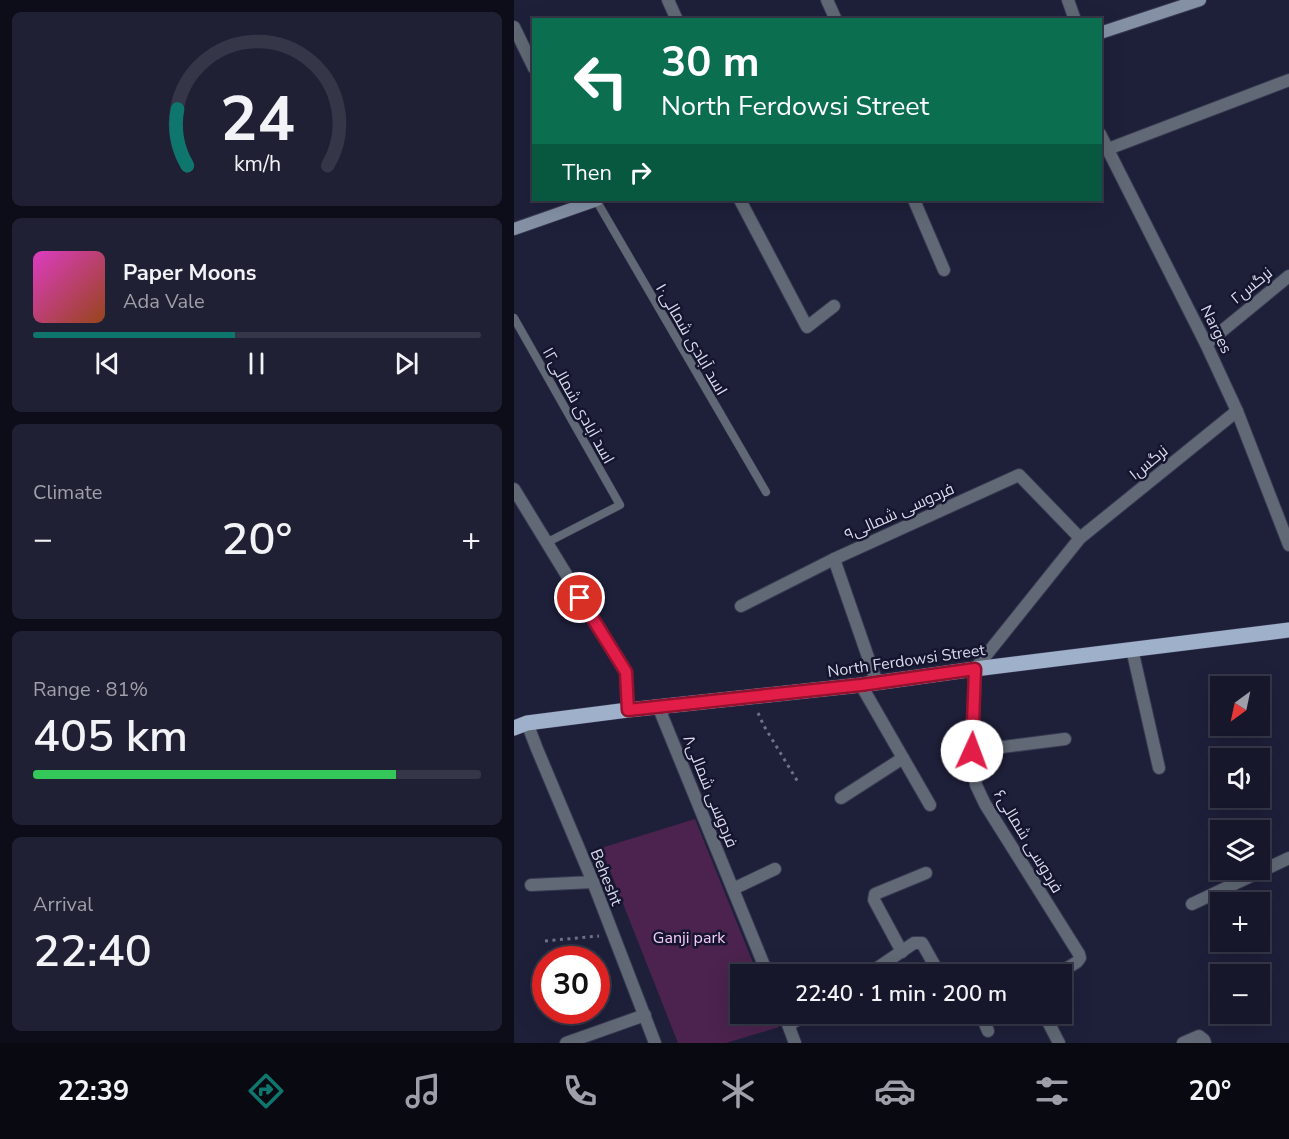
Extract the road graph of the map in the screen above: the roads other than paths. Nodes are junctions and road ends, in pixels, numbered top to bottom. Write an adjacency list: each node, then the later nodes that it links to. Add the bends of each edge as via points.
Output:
1 (668, 0): 6 (street)
2 (827, 0): 7 (street)
3 (1068, 0): 8 (street)
4 (1200, 0): 5 (main road)
5 (1175, 4): 10 (main road)
6 (676, 18)
7 (835, 18)
8 (1074, 18)
9 (514, 27): 11 (street)
10 (1102, 32)
11 (532, 64)
12 (1288, 80): 14 (street)
13 (1102, 138): 14 (street, Narges)
14 (1108, 149): 24 (street, Narges)
15 (593, 201): 19 (main road)
16 (597, 201): 27 (lane, اسد آبادی شمالی۱۰)
17 (741, 201): 22 (street, via 807,327)
18 (914, 201): 20 (street)
19 (514, 229)
20 (944, 270)
21 (1288, 276): 24 (street, نرگس۲)
22 (834, 306)
23 (514, 318): 29 (lane, اسد آبادی شمالی۱۲, via 620,505)
24 (1206, 344): 25 (street, Narges)
25 (1237, 411): 28 (street, نرگس۱); 30 (street, Narges)
26 (514, 489): 29 (street)
27 (766, 492)
28 (1080, 538): 31 (street, فردوسی شمالی۹, via 1019,475); 35 (street, نرگس۱)
29 (546, 543): 39 (street, via 626,672)
30 (1288, 545)
31 (834, 559): 32 (street); 36 (street, فردوسی شمالی۹)
32 (741, 606)
33 (1288, 630): 34 (main road, North Ferdowsi Street)
34 (1132, 649): 35 (main road, North Ferdowsi Street); 44 (street)
35 (975, 669): 36 (main road, North Ferdowsi Street); 42 (street, فردوسی شمالی۶)
36 (877, 683): 37 (main road, North Ferdowsi Street)
37 (861, 685): 38 (main road, North Ferdowsi Street); 43 (street)
38 (658, 706): 39 (main road, North Ferdowsi Street); 52 (street, فردوسی شمالی۸)
39 (628, 710): 40 (main road, North Ferdowsi Street)
40 (518, 723): 50 (street, Behesht)
41 (1065, 739): 42 (street)
42 (972, 751): 58 (street, فردوسی شمالی۶, via 976,785 985,804 1079,954)
43 (903, 758): 45 (street); 46 (street)
44 (1159, 768)
45 (841, 798)
46 (930, 805)
47 (1288, 858): 53 (street)
48 (775, 869): 52 (street)
49 (926, 873): 54 (street, via 874,896)
50 (593, 882): 51 (street); 59 (street, Behesht)
51 (531, 885)
52 (733, 889): 55 (street, فردوسی شمالی۸)
53 (1192, 904)
54 (902, 952): 56 (street); 57 (street, via 914,943 922,943)
55 (764, 964)
56 (884, 964)
57 (934, 964)
58 (1072, 965)
59 (645, 1016): 64 (street); 65 (street, Behesht)
60 (788, 1024): 66 (street)
61 (985, 1024): 63 (street)
62 (1049, 1024): 67 (street)
63 (988, 1031)
64 (566, 1043)
65 (655, 1043)
66 (795, 1043)
67 (1058, 1043)
68 (1183, 1043): 69 (street, via 1199,1036)
69 (1205, 1043)

